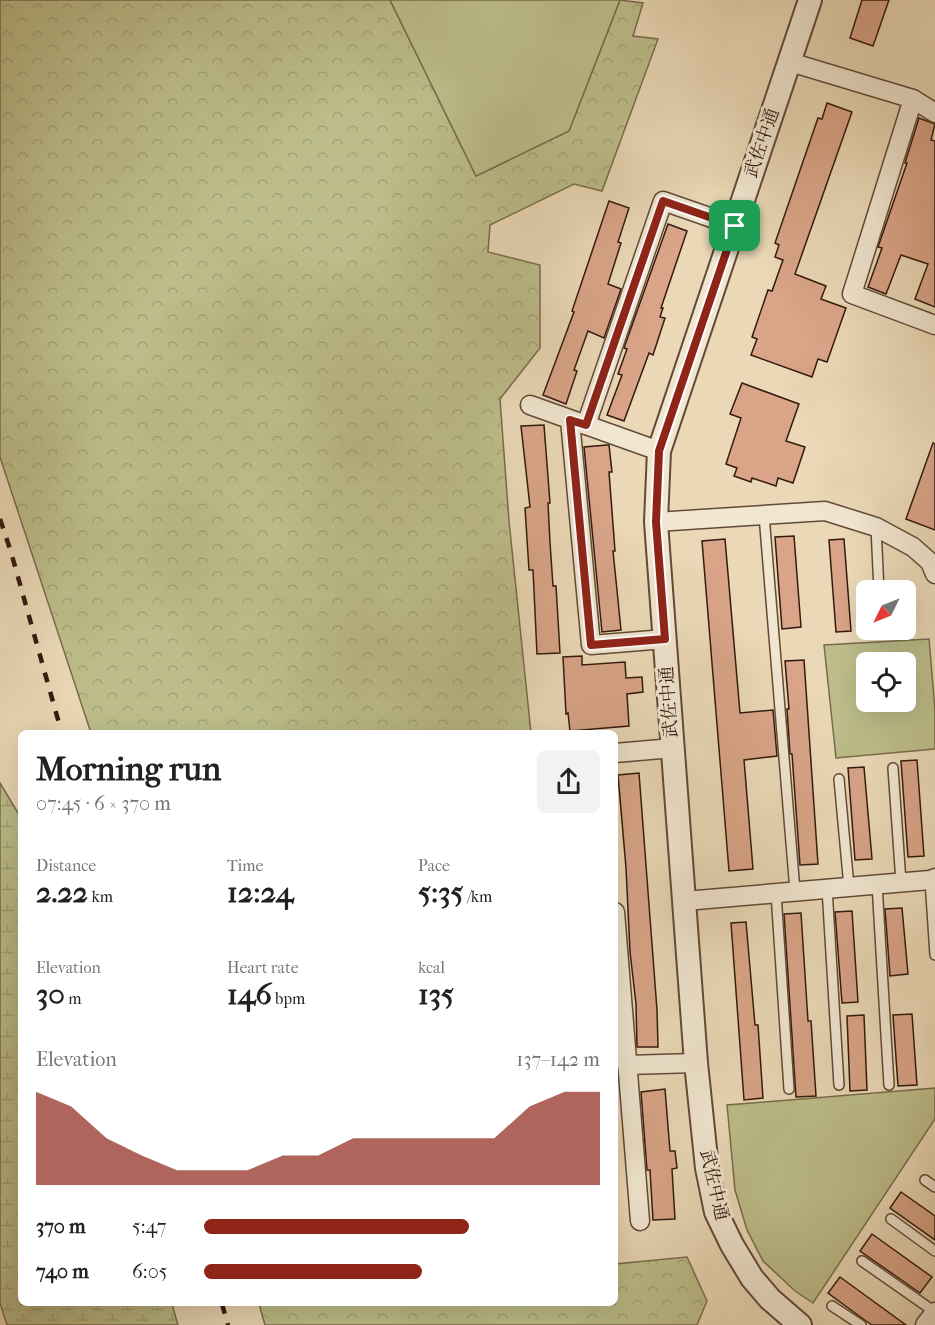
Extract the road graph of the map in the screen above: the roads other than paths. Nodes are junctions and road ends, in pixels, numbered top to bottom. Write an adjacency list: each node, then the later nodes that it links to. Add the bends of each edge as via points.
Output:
1 (810, 0): 2 (street, 武佐中通)
2 (790, 62): 3 (street); 5 (street, 武佐中通)
3 (913, 99): 4 (street); 6 (street, via 852,294)
4 (935, 113)
5 (735, 226): 8 (street, via 663,201); 9 (street, 武佐中通)
6 (935, 326)
7 (530, 405): 8 (street)
8 (578, 422): 9 (street); 15 (street, via 591,645)
9 (659, 451): 11 (street, 武佐中通)
10 (764, 515): 11 (street); 12 (street, via 825,511); 25 (lane)
11 (656, 522): 15 (street, 武佐中通)
12 (876, 527): 13 (street, via 913,546 930,562); 14 (lane)
13 (935, 574)
14 (878, 580)
15 (665, 639): 16 (street, 武佐中通)
16 (673, 748): 17 (street); 27 (street, 武佐中通)
17 (618, 753)
18 (892, 768): 21 (lane)
19 (839, 779): 23 (lane)
20 (933, 879): 21 (street); 29 (lane)
21 (901, 882): 22 (street)
22 (877, 884): 23 (street); 33 (lane)
23 (849, 887): 24 (street)
24 (827, 888): 25 (street); 32 (lane)
25 (795, 891): 26 (street)
26 (776, 893): 27 (street); 34 (lane)
27 (685, 901): 30 (street, 武佐中通)
28 (618, 950): 31 (street)
29 (935, 955)
30 (696, 1063): 31 (street); 43 (street, 武佐中通, via 706,1168 716,1212 752,1278)
31 (627, 1065): 38 (street)
32 (839, 1085)
33 (890, 1085)
34 (789, 1089)
35 (925, 1180): 36 (lane)
36 (935, 1187)
37 (891, 1219): 39 (lane)
38 (639, 1221)
39 (935, 1251)
40 (862, 1261): 42 (lane)
41 (832, 1306): 44 (lane)
42 (935, 1312): 45 (street)
43 (788, 1322)
44 (861, 1325)
45 (926, 1325)

